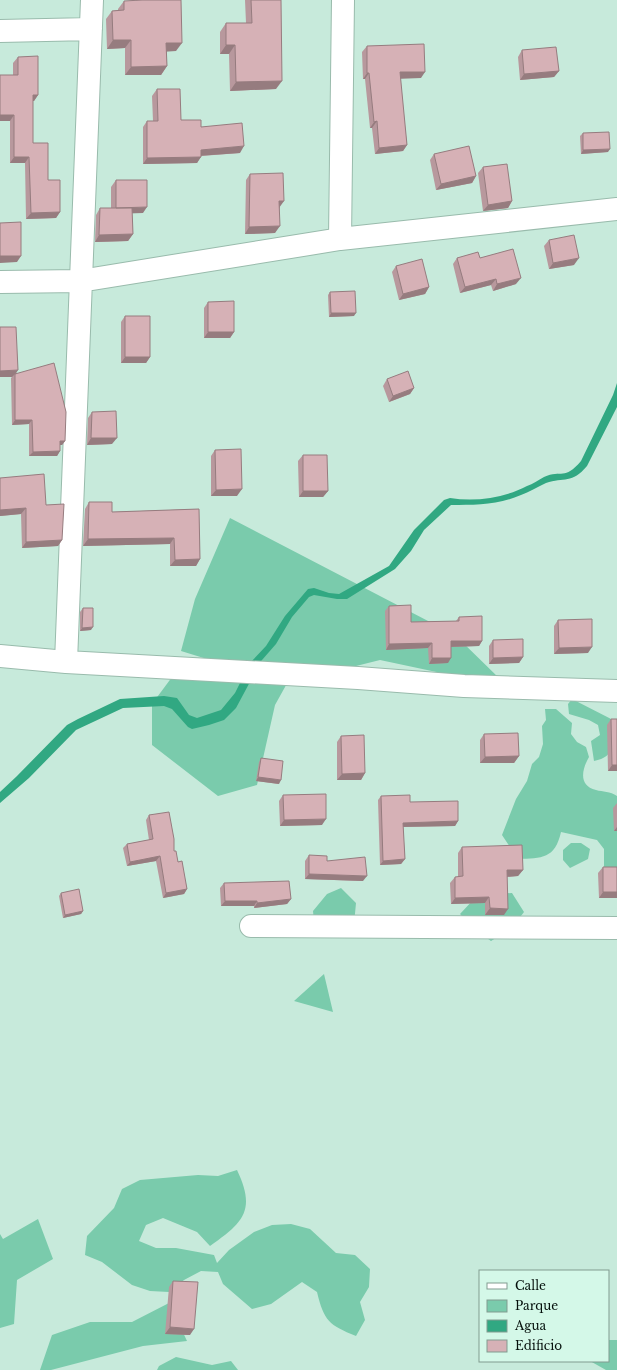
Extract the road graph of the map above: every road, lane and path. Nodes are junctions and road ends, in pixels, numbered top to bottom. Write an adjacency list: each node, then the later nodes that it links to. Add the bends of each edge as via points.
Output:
1 (92, 0): 3 (street)
2 (343, 0): 6 (street)
3 (91, 29): 4 (street); 8 (street)
4 (0, 31)
5 (617, 209): 6 (street)
6 (340, 239): 8 (street)
7 (0, 282): 8 (street)
8 (80, 282): 10 (street)
9 (0, 656): 10 (street)
10 (66, 662): 11 (street, via 464,686)
11 (617, 691)
12 (251, 926): 13 (street)
13 (617, 928)

